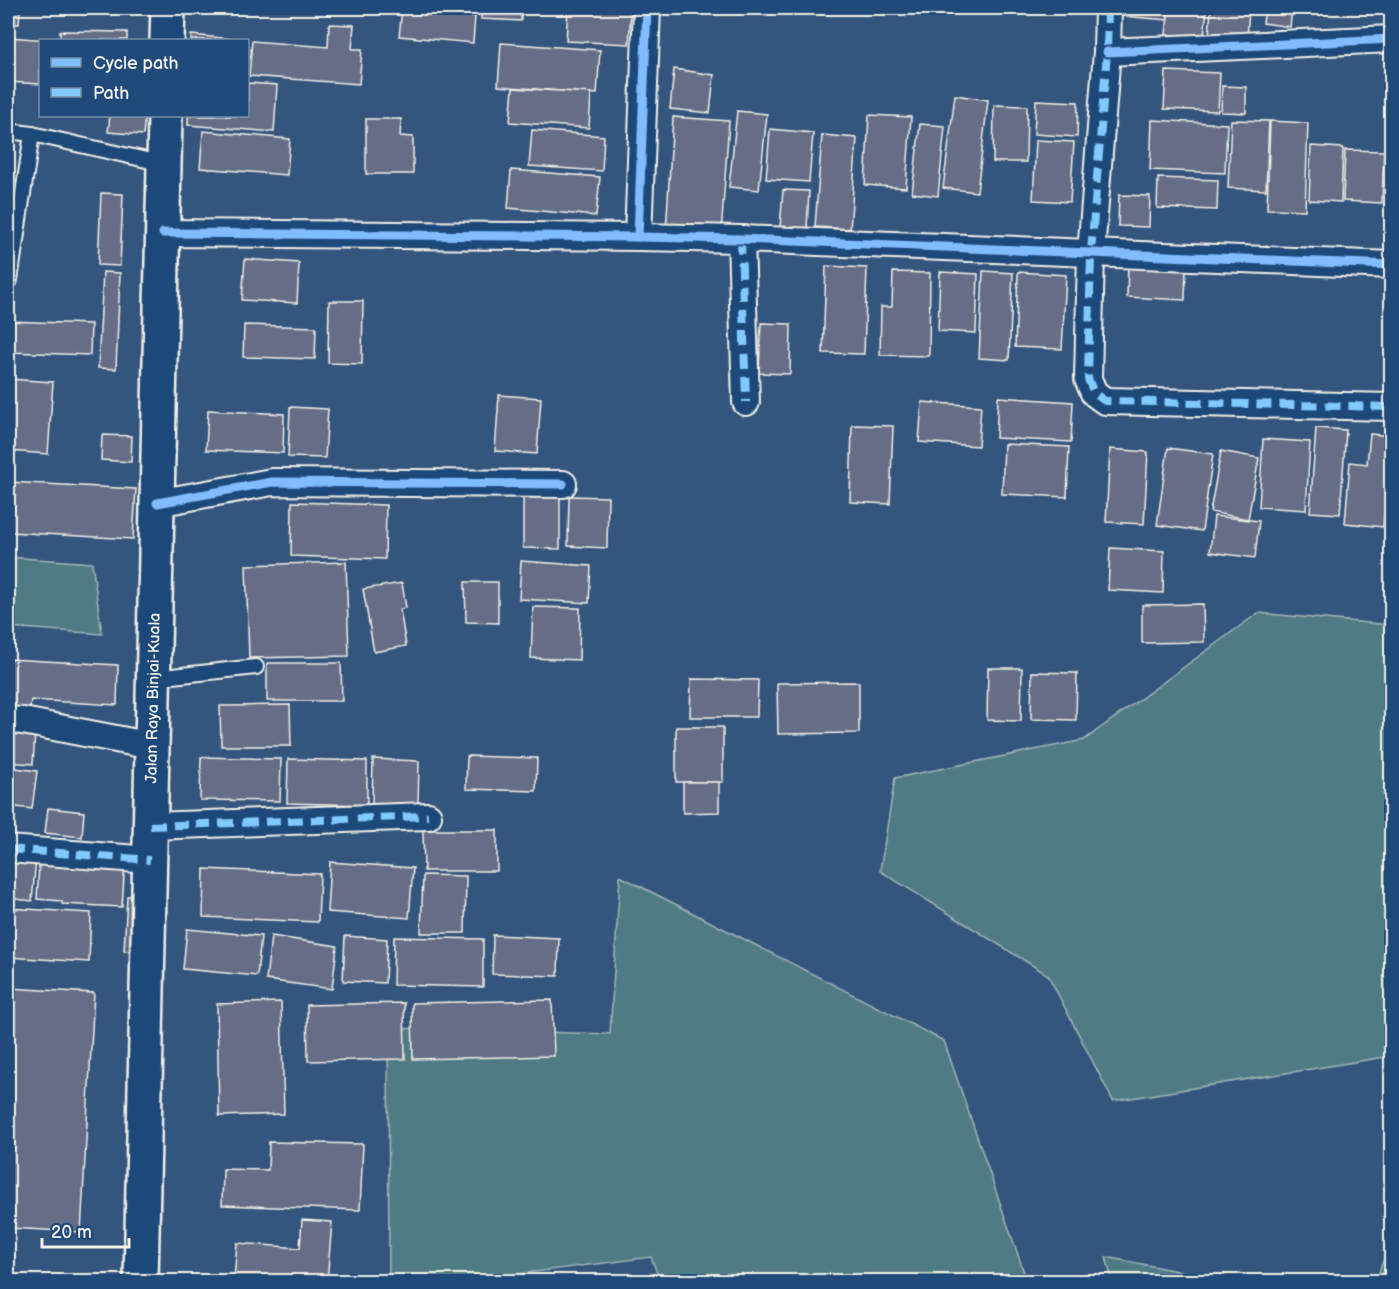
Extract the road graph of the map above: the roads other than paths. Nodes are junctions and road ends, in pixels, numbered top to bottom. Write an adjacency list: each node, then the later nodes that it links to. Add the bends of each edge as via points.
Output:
1 (168, 8): 4 (main road)
2 (647, 8): 12 (street)
3 (1108, 8): 6 (street)
4 (167, 39)
5 (1392, 39): 6 (street)
6 (1107, 52): 14 (street)
7 (165, 117): 10 (main road, Jalan Raya Binjai-Kuala)
8 (8, 131): 9 (lane)
9 (32, 134): 10 (lane); 16 (lane)
10 (164, 164): 11 (main road, Jalan Raya Binjai-Kuala)
11 (163, 232): 12 (street); 20 (main road, Jalan Raya Binjai-Kuala)
12 (638, 237): 13 (street)
13 (741, 239): 14 (street); 17 (street)
14 (1091, 253): 15 (street); 18 (street, via 1088,379 1098,398)
15 (1392, 265)
16 (8, 284)
17 (746, 402)
18 (1392, 407)
19 (563, 483): 20 (street, via 272,482)
20 (157, 503): 22 (main road, Jalan Raya Binjai-Kuala)
21 (256, 667): 22 (lane)
22 (154, 678): 24 (main road, Jalan Raya Binjai-Kuala)
23 (8, 720): 24 (street)
24 (152, 746): 26 (main road, Jalan Raya Binjai-Kuala)
25 (428, 816): 26 (street)
26 (150, 826): 28 (main road, Jalan Raya Binjai-Kuala)
27 (8, 849): 28 (street)
28 (150, 860): 29 (main road, Jalan Raya Binjai-Kuala)
29 (141, 1281)

